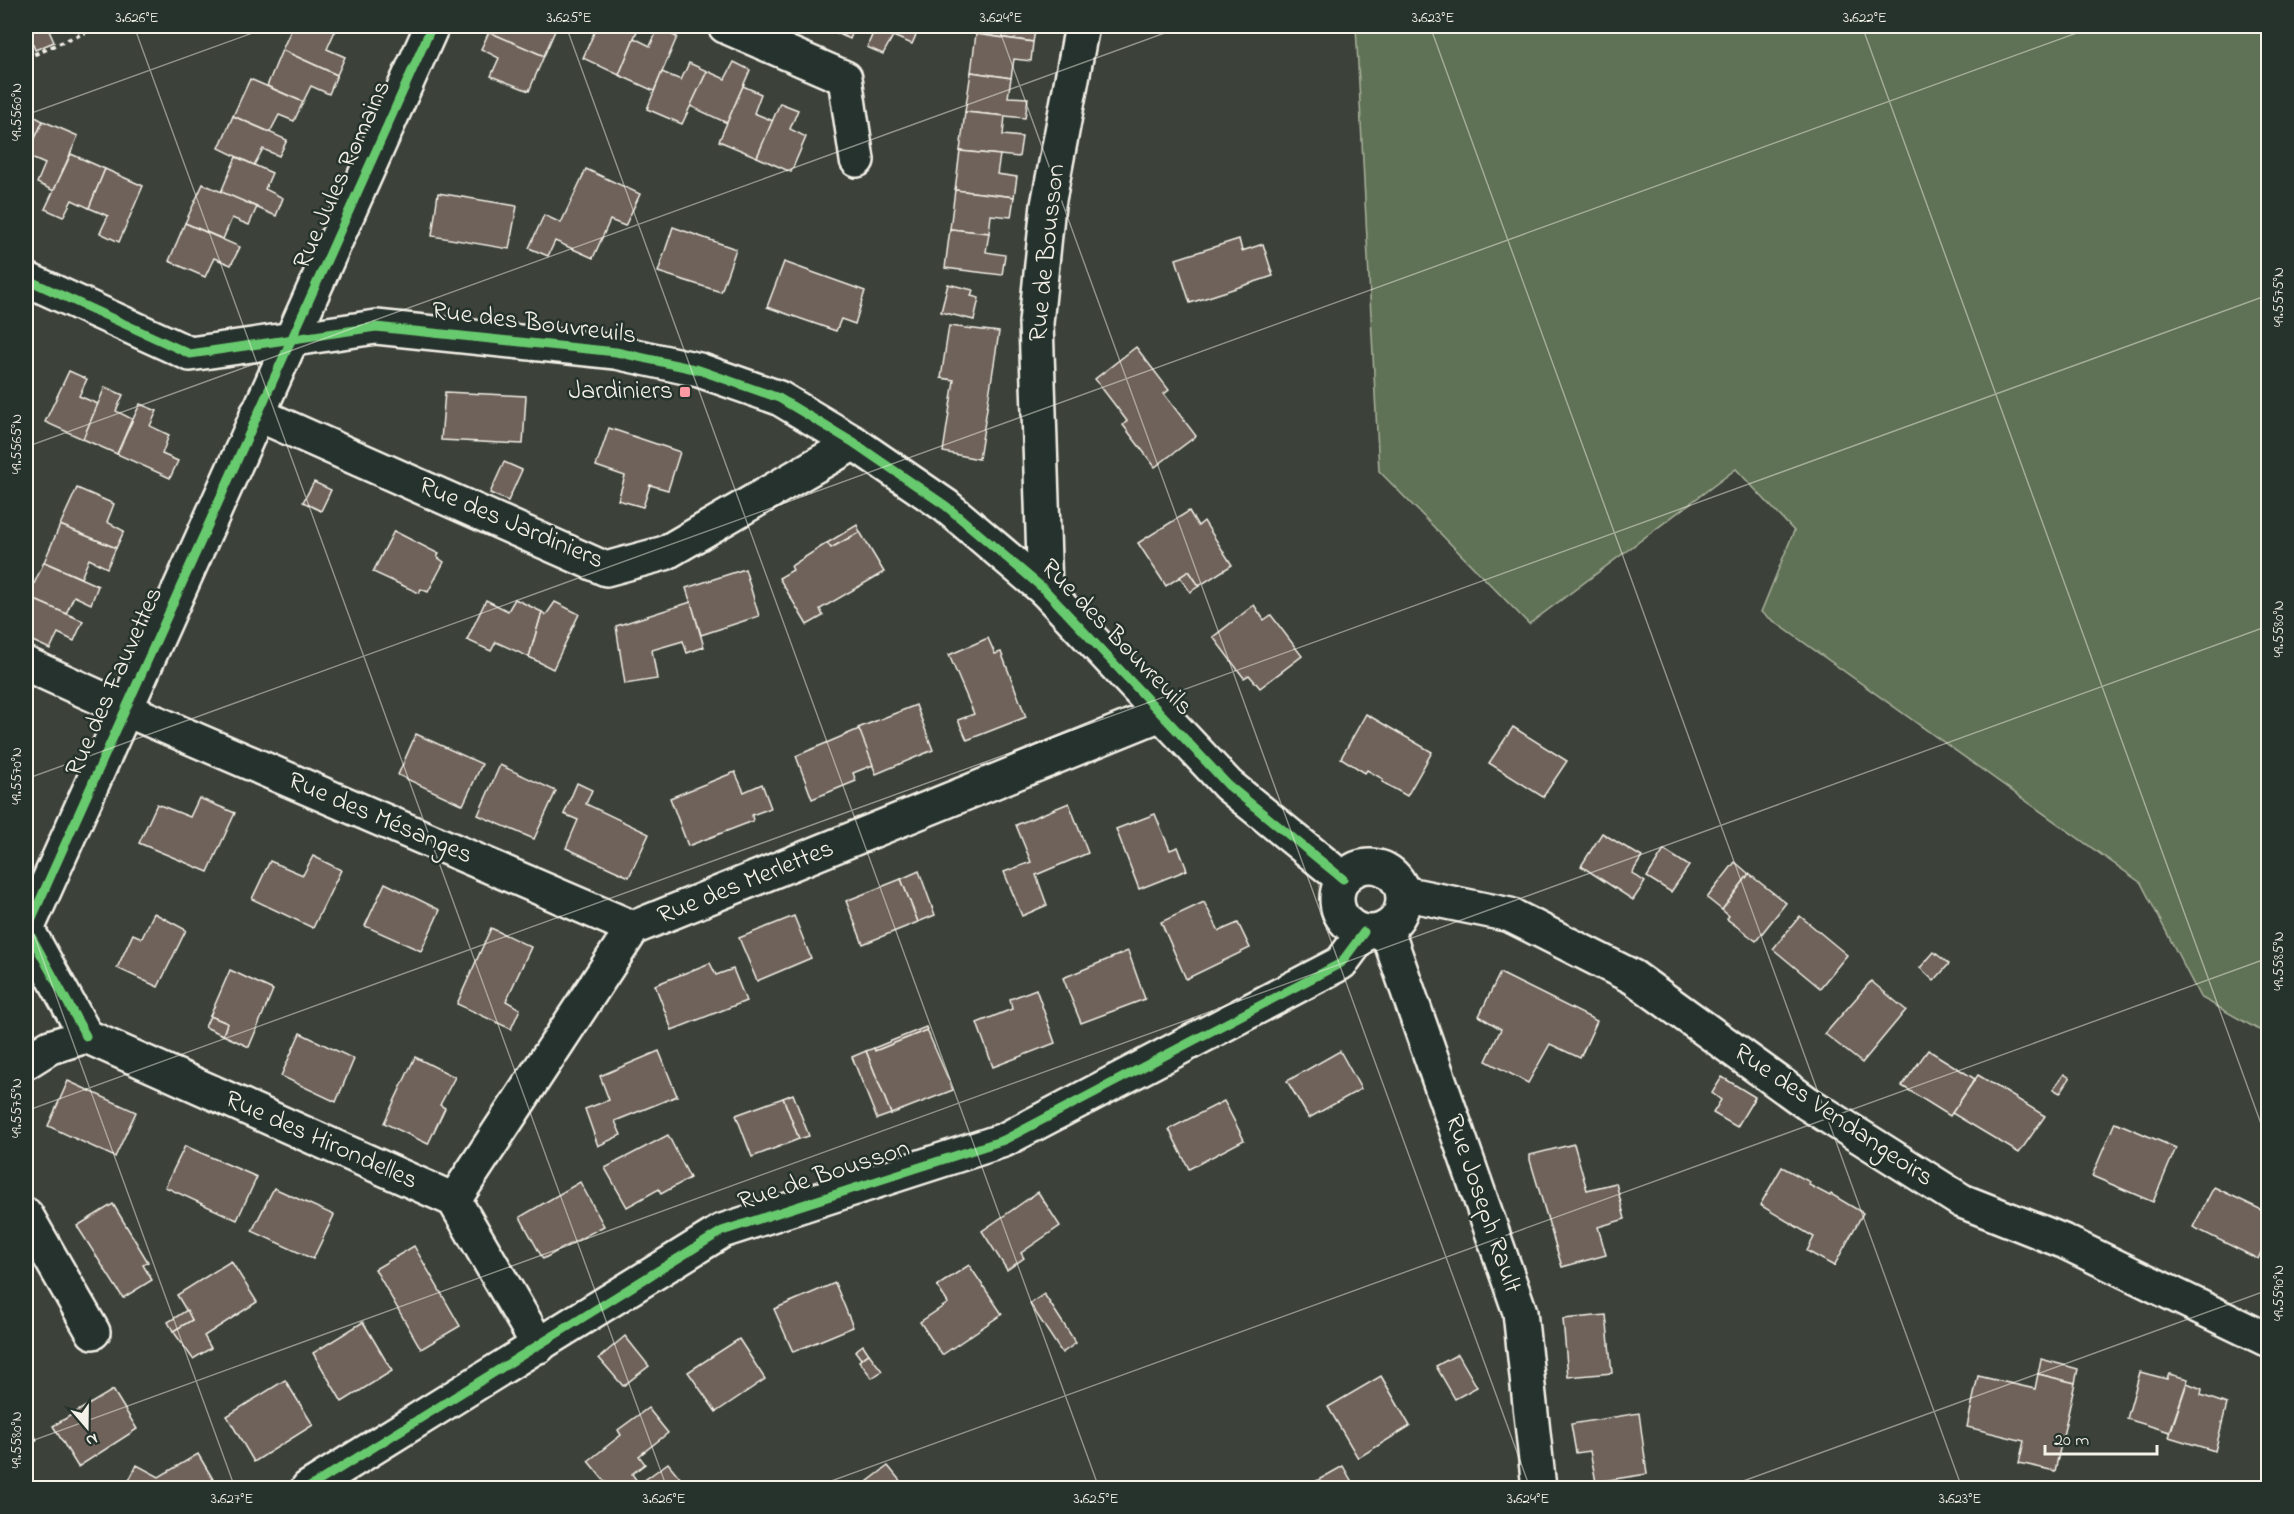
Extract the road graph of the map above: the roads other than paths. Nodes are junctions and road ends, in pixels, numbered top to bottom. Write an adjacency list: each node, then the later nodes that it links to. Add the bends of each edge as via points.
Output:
1 (432, 26): 6 (street, Rue Jules Romains)
2 (725, 26): 4 (street, via 845,78)
3 (1082, 26): 9 (street, Rue de Bousson, via 1048,205 1036,323)
4 (857, 160)
5 (26, 279): 6 (street, via 190,354)
6 (291, 341): 7 (street, Rue des Fauvettes); 8 (street, Rue des Bouvreuils, via 376,327 616,352 699,370 779,398)
7 (257, 414): 8 (street, Rue des Jardiniers, via 606,570 665,553); 11 (street, Rue des Fauvettes)
8 (854, 443): 9 (street, Rue des Bouvreuils, via 946,506)
9 (1046, 590): 12 (street, Rue des Bouvreuils)
10 (26, 664): 11 (street, Rue des Mésanges)
11 (127, 710): 15 (street, Rue des Mésanges); 17 (street, Rue des Fauvettes, via 27,929)
12 (1161, 714): 13 (street, Rue des Bouvreuils, via 1228,785); 15 (street, Rue des Merlettes)
13 (1343, 879): 14 (street, via 1361,867 1383,868 1392,874); 16 (street, via 1336,901 1338,911 1353,928)
14 (1403, 893): 16 (street, via 1400,913); 22 (street, Rue des Vendangeoirs, via 1510,915 1633,977 1807,1103 1962,1202 2063,1241)
15 (633, 928): 19 (street, Rue des Merlettes)
16 (1375, 930): 23 (street, Rue de Bousson, via 1341,963 1004,1140 722,1231); 25 (street, Rue Joseph Rault, via 1520,1312)
17 (86, 1036): 18 (street); 19 (street, Rue des Hirondelles)
18 (28, 1054)
19 (454, 1200): 23 (street)
20 (26, 1215): 21 (street)
21 (93, 1332)
22 (2268, 1340)
23 (539, 1346): 24 (street, Rue de Bousson)
24 (308, 1488)
25 (1539, 1488)

